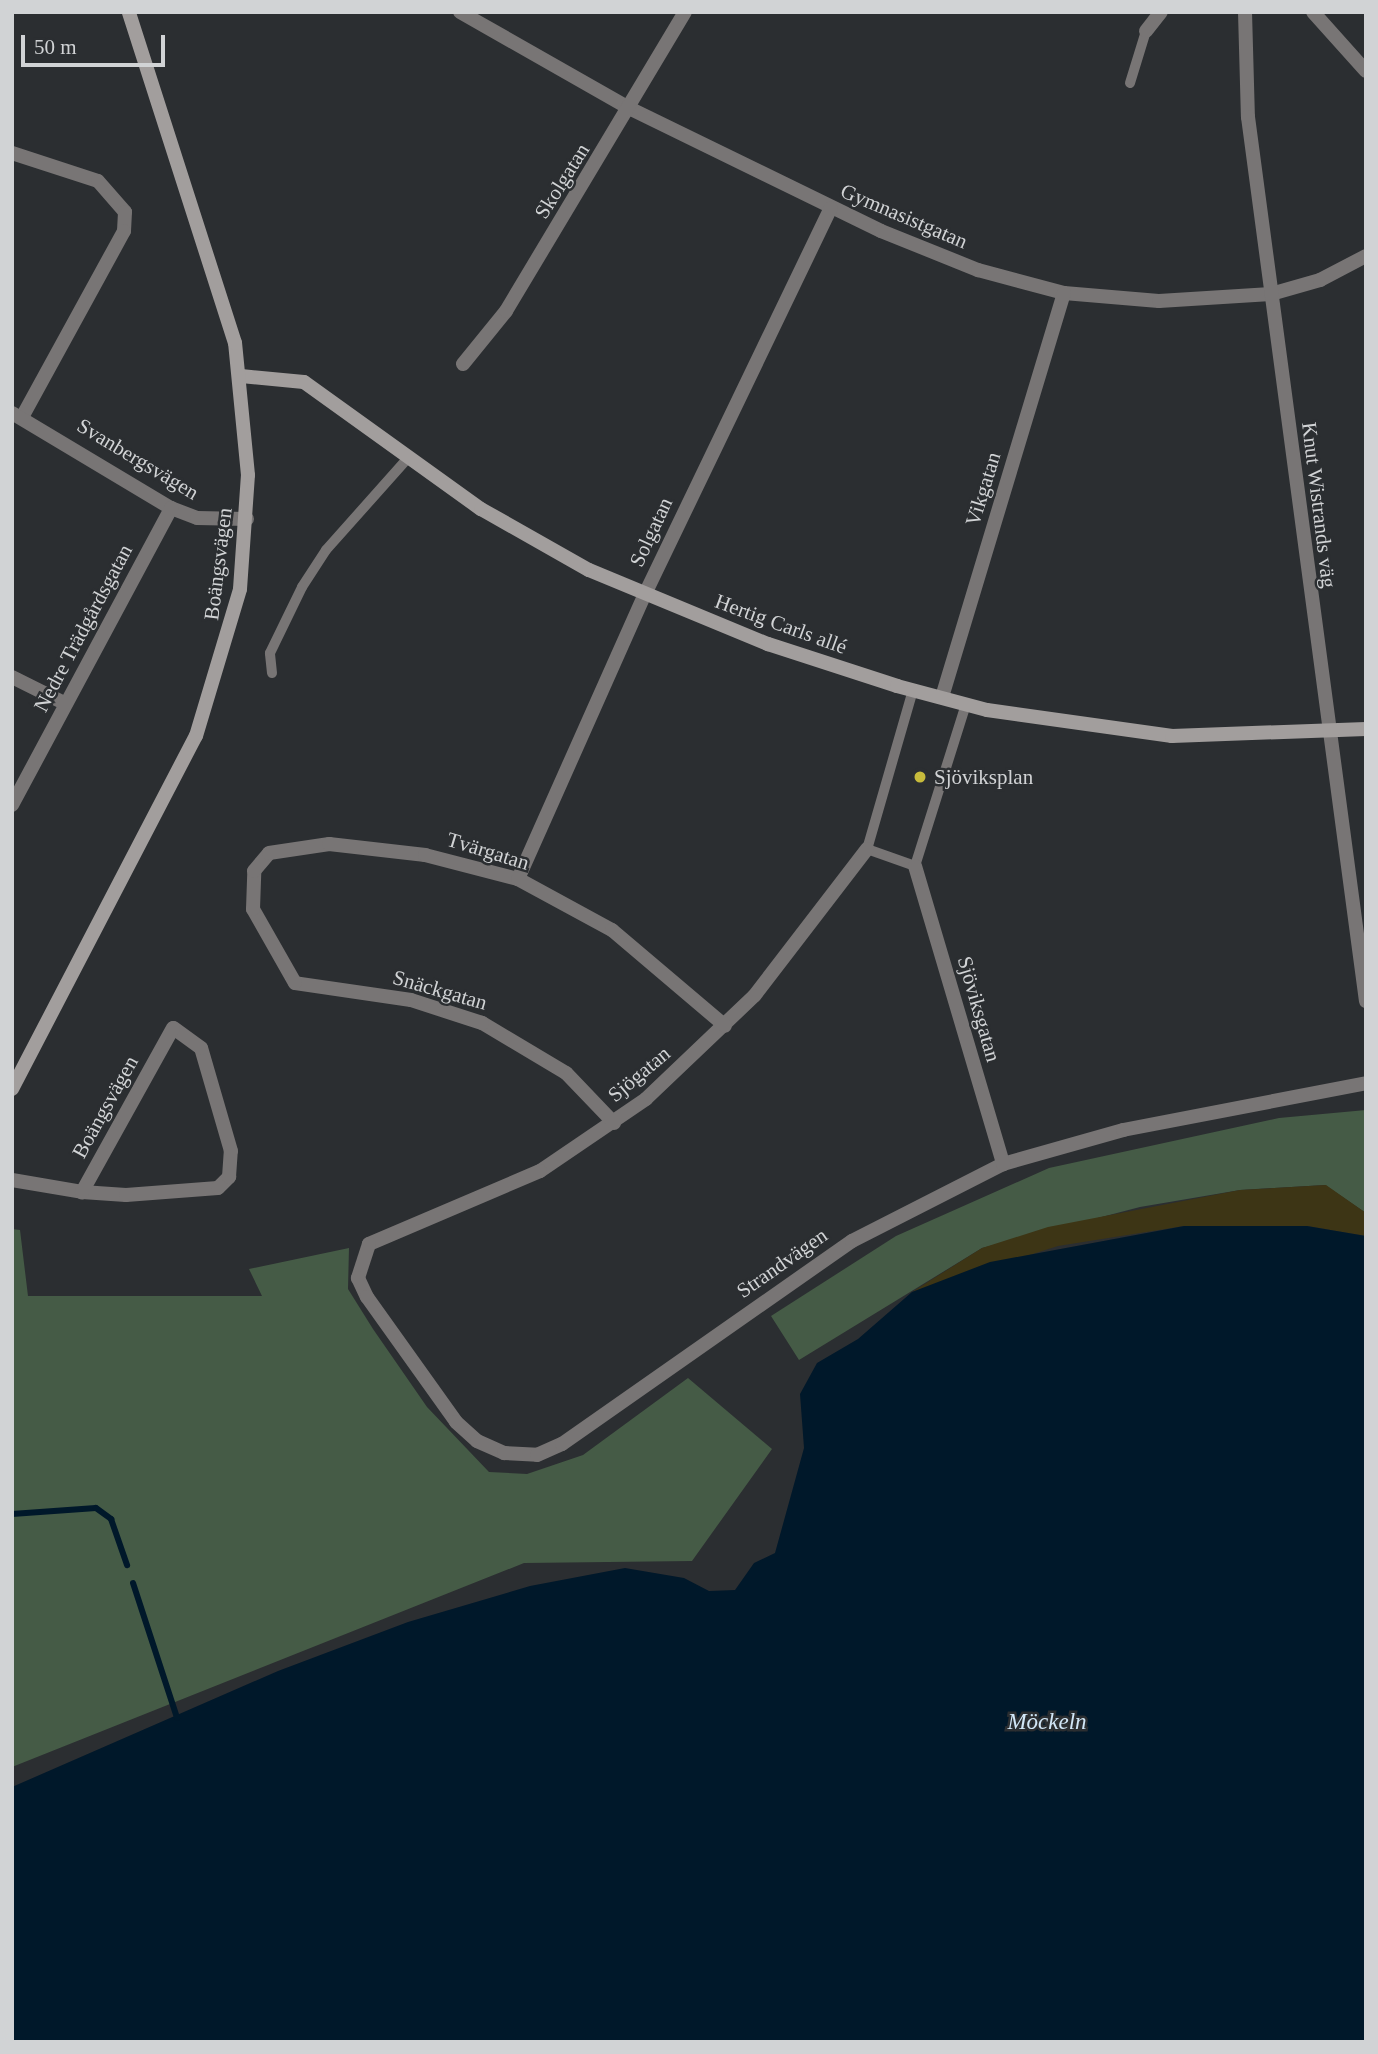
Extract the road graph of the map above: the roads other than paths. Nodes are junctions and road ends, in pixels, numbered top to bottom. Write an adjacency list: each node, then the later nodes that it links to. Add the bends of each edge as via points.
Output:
1 (129, 12): 17 (street, Boängsvägen, via 221,291)
2 (460, 12): 10 (street, Gymnasistgatan)
3 (685, 12): 10 (street, Skolgatan)
4 (1161, 12): 7 (street)
5 (1245, 12): 15 (street, Knut Wistrands väg, via 1248,117)
6 (1313, 12): 8 (street)
7 (1146, 31): 9 (lane)
8 (1366, 71)
9 (1130, 83)
10 (631, 109): 12 (street, Gymnasistgatan); 16 (street, Skolgatan, via 506,311)
11 (12, 153): 18 (street, via 98,181 121,204 124,231)
12 (831, 208): 14 (street, Gymnasistgatan, via 931,253); 22 (street, Solgatan)
13 (1366, 256): 15 (street, Gymnasistgatan, via 1320,280)
14 (1064, 293): 15 (street, Gymnasistgatan, via 1159,301); 26 (street, Vikgatan)
15 (1271, 294): 30 (street, Knut Wistrands väg)
16 (463, 364)
17 (241, 376): 19 (street, Hertig Carls allé, via 304,382); 21 (street, Boängsvägen)
18 (17, 415): 20 (street, Svanbergsvägen)
19 (409, 457): 22 (street, Hertig Carls allé, via 548,549); 23 (lane, via 326,550 302,587 270,653)
20 (170, 508): 21 (street, Svanbergsvägen, via 197,518); 27 (street, Nedre Trädgårdsgatan)
21 (247, 519): 39 (street, Boängsvägen, via 233,626 196,736)
22 (645, 594): 25 (street, Hertig Carls allé, via 768,644); 34 (street, Solgatan)
23 (272, 673)
24 (12, 677): 27 (street)
25 (913, 690): 26 (street, Hertig Carls allé); 32 (lane)
26 (942, 697): 28 (street, Hertig Carls allé)
27 (66, 704): 31 (street, Nedre Trädgårdsgatan)
28 (966, 704): 30 (street, Hertig Carls allé, via 1172,736); 33 (lane)
29 (1366, 729): 30 (street, Hertig Carls allé)
30 (1327, 733): 36 (street, Knut Wistrands väg)
31 (12, 805)
32 (867, 849): 33 (lane); 37 (street, Sjögatan)
33 (915, 866): 41 (street, Sjöviksgatan)
34 (518, 879): 35 (street, Tvärgatan, via 380,847 292,846 269,853 254,871 248,890); 37 (street, Tvärgatan, via 612,930)
35 (259, 920): 40 (street, Snäckgatan, via 295,983 411,1000 482,1023 566,1073)
36 (1366, 1001)
37 (725, 1026): 40 (street, Sjögatan)
38 (1366, 1083): 41 (street, Strandvägen, via 1123,1130)
39 (12, 1089)
40 (614, 1123): 44 (street, Sjögatan, via 540,1171)
41 (1003, 1164): 44 (street, Strandvägen, via 852,1241 562,1444 537,1455 504,1453 456,1422 367,1297 358,1278)
42 (12, 1180): 43 (street, Boängsvägen)
43 (82, 1192): 43 (street, Boängsvägen, via 182,1193 218,1188 229,1177 231,1151 201,1048 173,1028)
44 (369, 1244)

